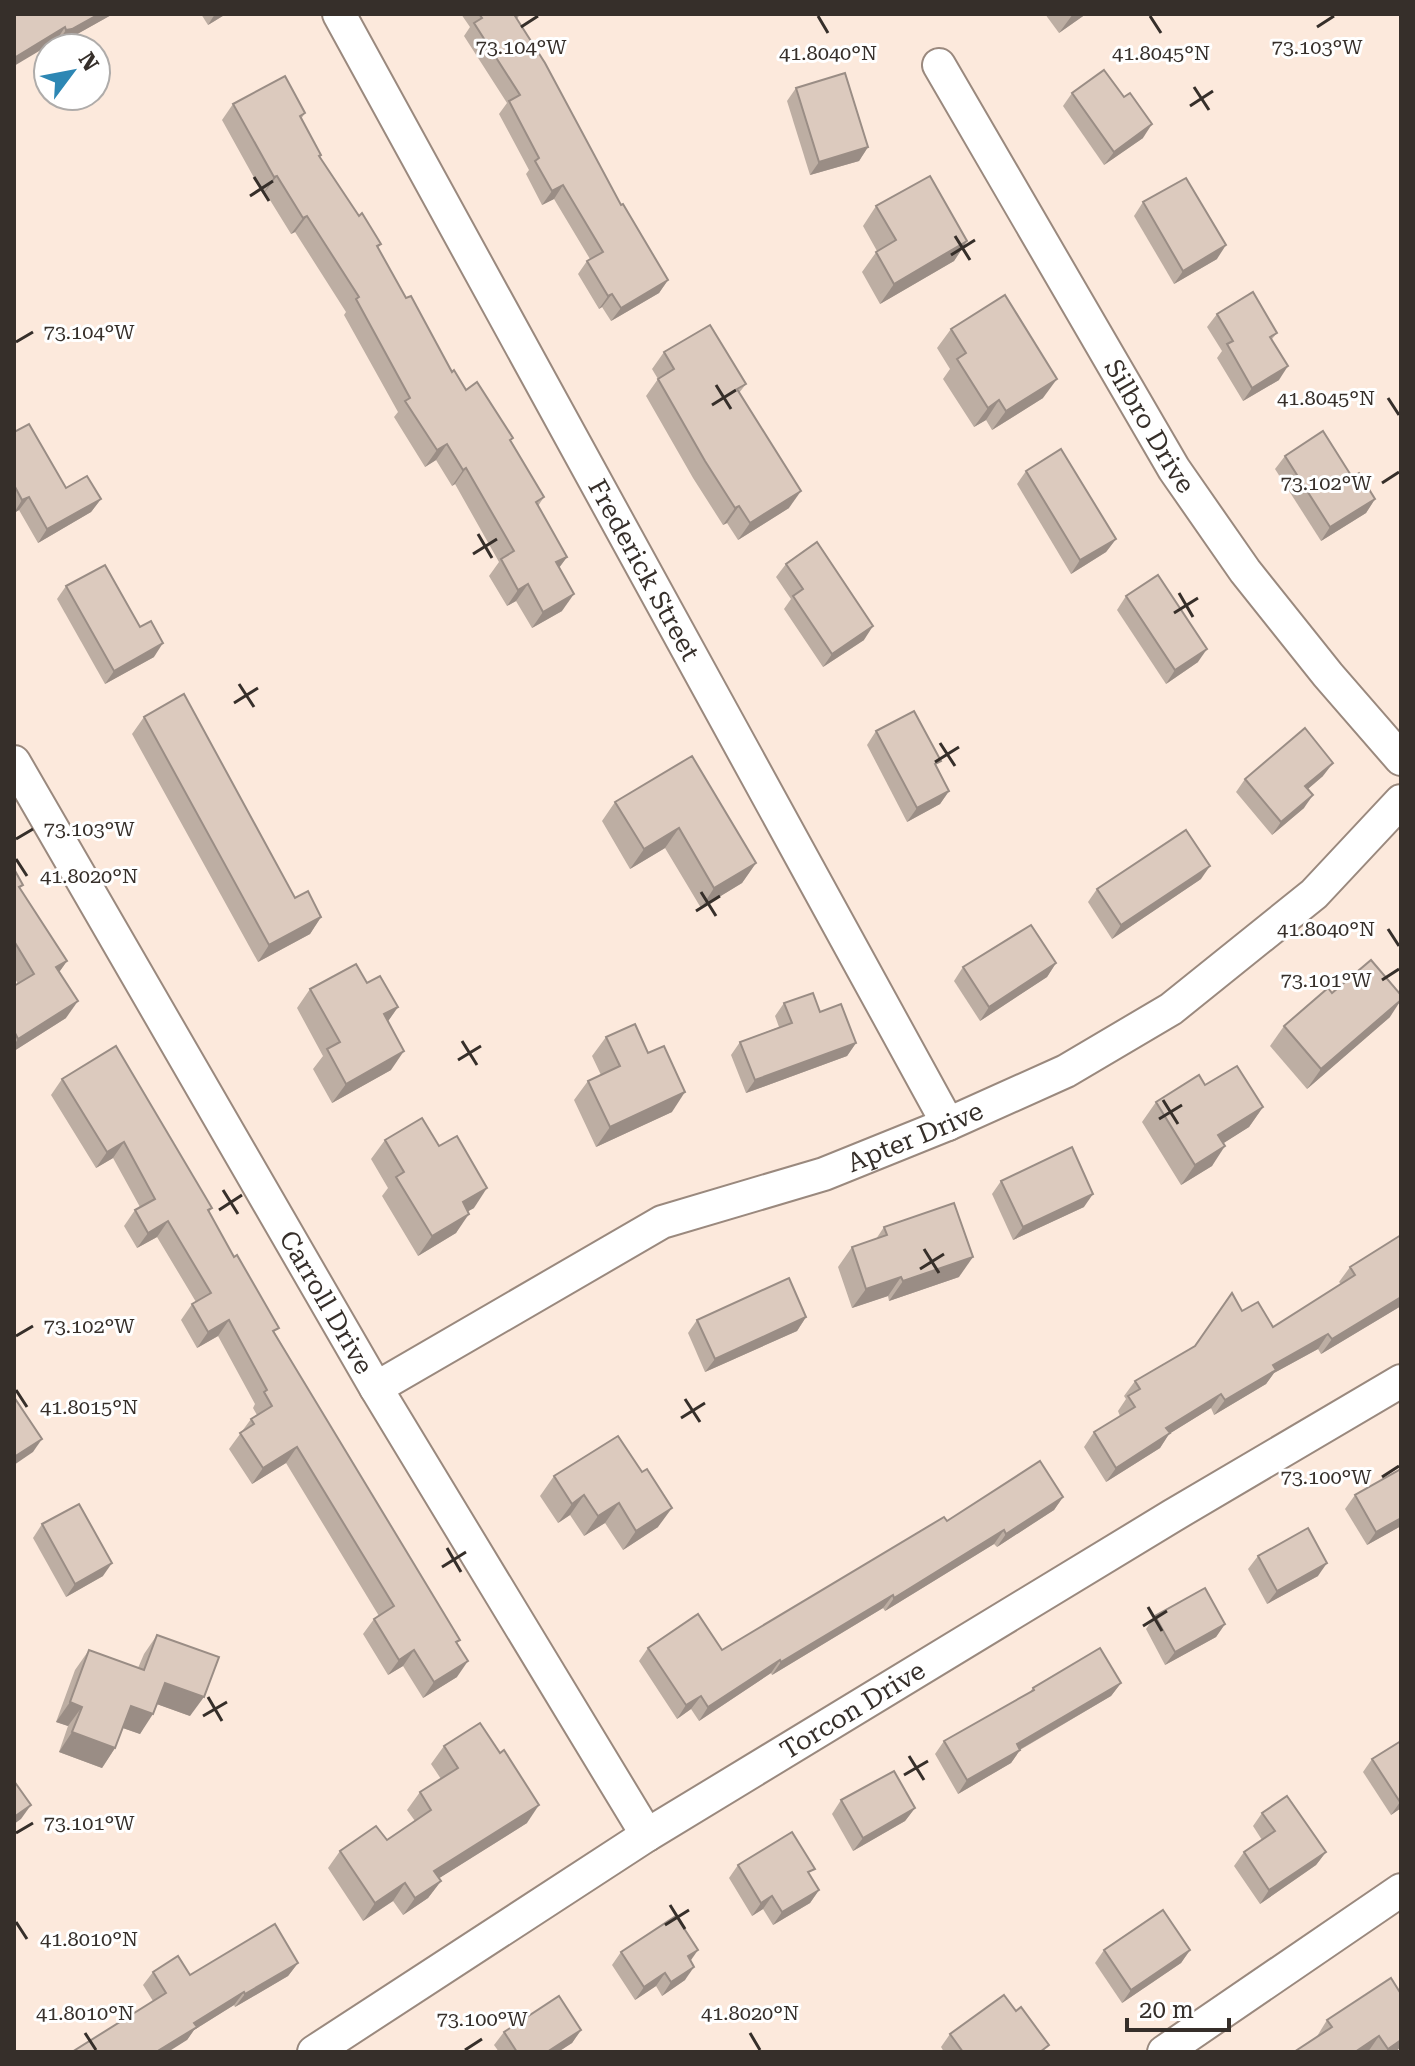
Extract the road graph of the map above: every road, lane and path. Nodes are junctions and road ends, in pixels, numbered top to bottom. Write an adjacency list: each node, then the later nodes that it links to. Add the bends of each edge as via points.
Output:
1 (339, 14): 6 (street, Frederick Street)
2 (939, 65): 3 (street, Silbro Drive, via 1174,469 1263,594)
3 (1401, 759)
4 (14, 762): 8 (street, Carroll Drive)
5 (1401, 801): 6 (street, Apter Drive, via 1314,894 1171,1009 1066,1071)
6 (948, 1124): 8 (street, Apter Drive, via 824,1174 662,1222)
7 (1401, 1381): 9 (street, Torcon Drive)
8 (376, 1388): 9 (street, Carroll Drive)
9 (647, 1835): 11 (street, Torcon Drive)
10 (1401, 1890): 12 (street)
11 (314, 2052)
12 (1164, 2052)

